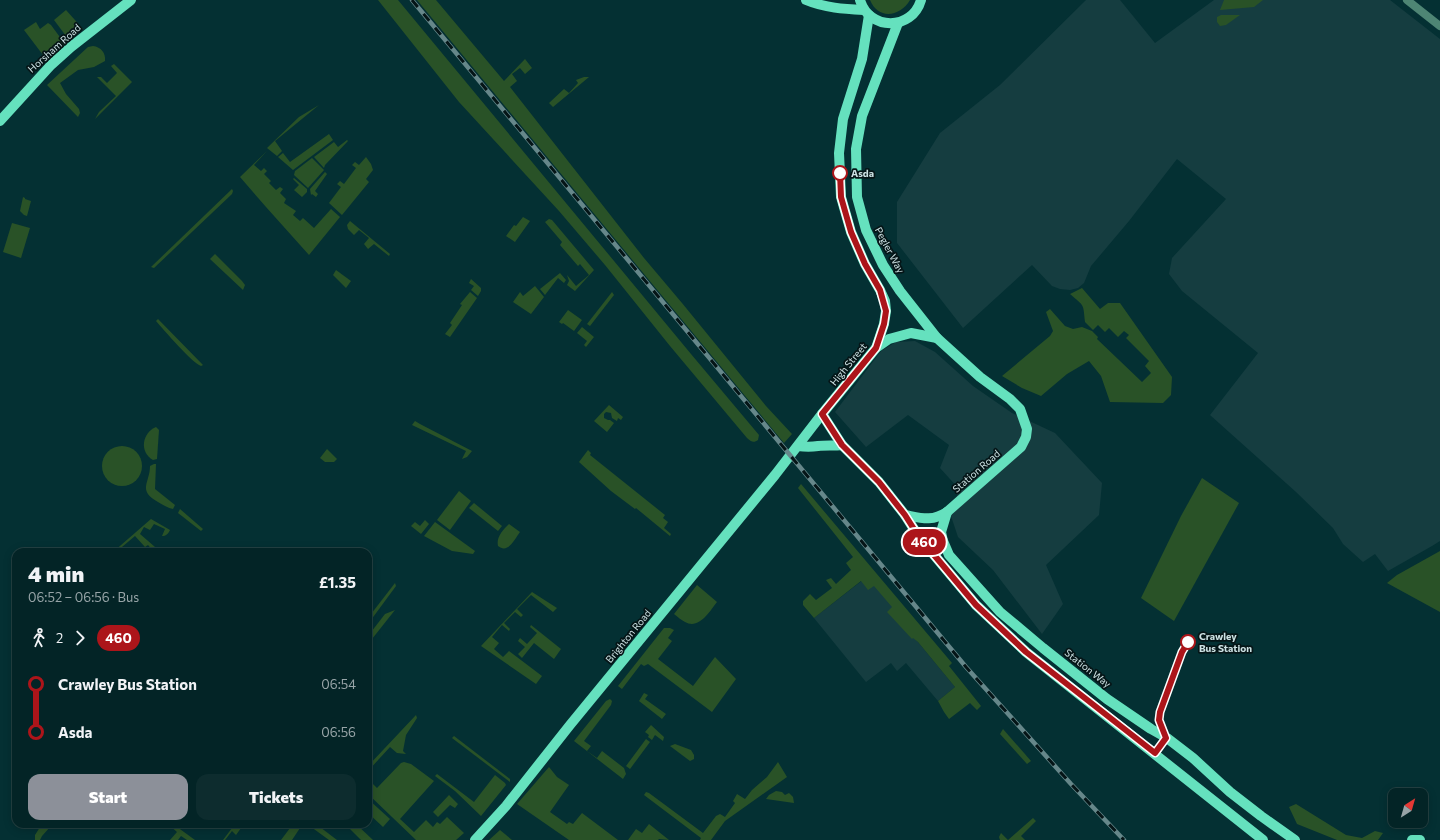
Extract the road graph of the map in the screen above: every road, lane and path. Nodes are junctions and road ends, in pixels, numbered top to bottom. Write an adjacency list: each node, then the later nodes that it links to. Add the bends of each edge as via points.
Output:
1 (131, 0): 8 (main road, Horsham Road, via 51,65)
2 (806, 0): 5 (main road, via 836,8)
3 (920, 0): 6 (main road, via 911,16)
4 (1407, 0): 7 (street)
5 (865, 8): 6 (main road, via 878,21); 10 (main road, via 862,59 843,119 839,153 841,197 851,232 885,301 884,324)
6 (898, 23): 9 (main road, Pegler Way, via 862,116 856,149 857,197 866,230 883,265 909,304)
7 (1440, 26)
8 (0, 121)
9 (937, 338): 10 (main road, High Street, via 911,333 889,339); 14 (main road, Pegler Way, via 980,378 1020,409 1027,429)
10 (876, 348): 11 (main road, High Street)
11 (822, 414): 12 (main road); 13 (main road, High Street)
12 (842, 445): 13 (main road, via 810,448); 16 (main road, via 879,482)
13 (798, 446): 19 (main road, Brighton Road, via 506,806)
14 (1021, 447): 15 (main road, Station Road)
15 (947, 512): 16 (main road, via 939,517 927,519); 17 (main road, Station Way, via 941,532 949,555 1000,612)
16 (905, 515): 18 (main road, via 919,537 976,605)
17 (1035, 641): 18 (main road); 21 (main road, Station Way, via 1108,699 1193,758 1230,792)
18 (1026, 652): 20 (main road)
19 (475, 840)
20 (1263, 840)
21 (1295, 840)
22 (1412, 840): 23 (main road)
23 (1420, 840)

